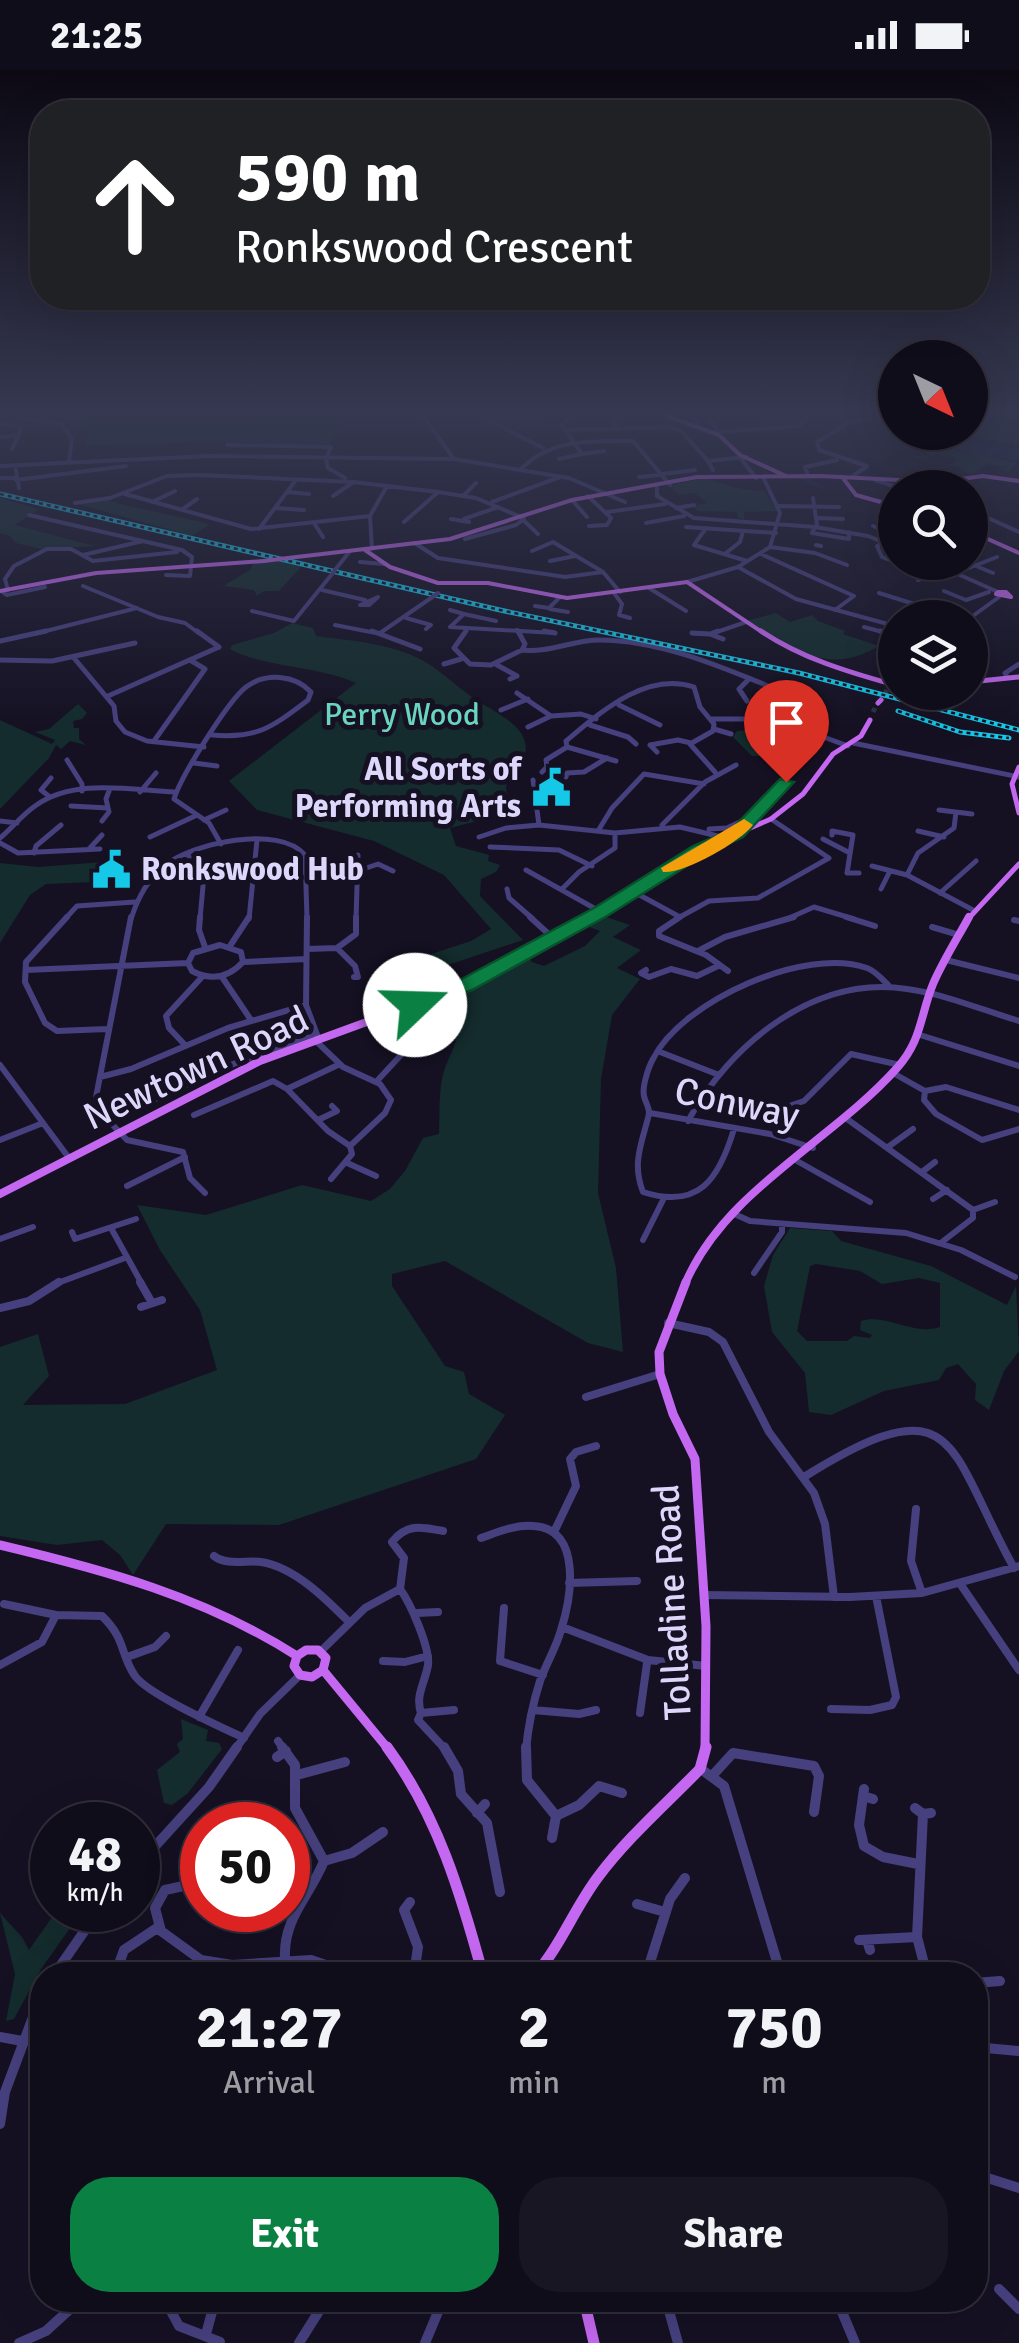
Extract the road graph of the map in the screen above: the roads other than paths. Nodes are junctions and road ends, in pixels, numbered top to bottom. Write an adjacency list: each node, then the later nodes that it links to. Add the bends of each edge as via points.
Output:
1 (209, 515): 27 (street, via 230,527)
2 (269, 515): 27 (street)
3 (344, 515): 20 (street)
4 (346, 515): 13 (street)
5 (412, 515): 21 (street)
6 (481, 515): 18 (street)
7 (516, 515): 15 (street)
8 (530, 515): 15 (main road)
9 (610, 515): 24 (street, via 608,524)
10 (779, 515): 22 (street)
11 (817, 515): 16 (street)
12 (29, 516): 37 (street)
13 (370, 516): 41 (street)
14 (688, 516): 22 (street); 23 (street); 26 (street, via 685,529)
15 (522, 518): 32 (street); 34 (street); 38 (main road)
16 (818, 518): 19 (street); 25 (street)
17 (988, 518): 30 (street)
18 (451, 519)
19 (844, 519)
20 (313, 522): 27 (street); 33 (street)
21 (404, 522)
22 (779, 522): 25 (street); 31 (street)
23 (646, 523)
24 (589, 526)
25 (816, 526): 29 (street); 29 (street, via 812,534 850,539)
26 (706, 528): 28 (street); 46 (street, via 694,546)
27 (259, 529)
28 (744, 531): 31 (street); 46 (street)
29 (849, 532): 35 (street)
30 (1019, 532)
31 (776, 533): 40 (street)
32 (538, 534)
33 (322, 537)
34 (465, 539)
35 (878, 540)
36 (988, 540): 48 (main road)
37 (143, 541): 42 (street); 49 (street)
38 (416, 544): 41 (main road); 63 (street, via 438,558 553,576)
39 (819, 546): 45 (street)
40 (770, 547): 45 (street); 47 (street)
41 (368, 549): 43 (main road); 57 (main road)
42 (182, 550): 51 (street); 59 (street)
43 (350, 551): 59 (main road, bridge); 73 (street)
44 (532, 551): 50 (street, via 553,542)
45 (815, 552): 58 (street)
46 (726, 554): 56 (street)
47 (761, 554): 56 (street); 91 (street, via 853,595)
48 (1019, 554)
49 (82, 555): 51 (street); 75 (street, via 61,548 36,552 7,572)
50 (576, 556): 53 (street); 63 (street)
51 (119, 557): 61 (street)
52 (997, 557): 54 (street)
53 (550, 561)
54 (988, 561)
55 (360, 562): 57 (street)
56 (748, 562): 60 (street)
57 (384, 564): 68 (main road)
58 (847, 564)
59 (193, 567): 61 (main road); 65 (street, via 191,578)
60 (738, 567): 67 (street); 91 (street, via 790,596)
61 (125, 570): 75 (main road)
62 (988, 571): 64 (street)
63 (603, 572): 76 (street)
64 (994, 573)
65 (166, 575)
66 (966, 580): 81 (street)
67 (687, 582): 72 (main road); 100 (main road)
68 (448, 584): 82 (main road, via 488,583); 96 (street, bridge)
69 (83, 586): 88 (street)
70 (1019, 586): 79 (main road)
71 (45, 587): 75 (street)
72 (649, 588): 76 (main road); 93 (street)
73 (322, 590): 83 (street); 92 (street, via 292,622)
74 (944, 590): 80 (street, via 964,600)
75 (3, 591)
76 (617, 592): 82 (main road); 97 (street, via 619,615)
77 (989, 592): 80 (street)
78 (879, 593): 84 (street)
79 (1008, 594): 81 (main road); 85 (main road)
80 (979, 596): 81 (street)
81 (997, 596): 86 (street)
82 (560, 597): 89 (street)
83 (366, 600)
84 (900, 600)
85 (1019, 602)
86 (988, 603)
87 (536, 606): 89 (street)
88 (138, 608): 113 (street); 121 (street, via 188,624 218,646)
89 (549, 608): 94 (street)
90 (450, 610): 95 (street)
91 (834, 610): 98 (street)
92 (252, 611)
93 (686, 611)
94 (568, 612)
95 (464, 614): 99 (street); 105 (street, via 450,627)
96 (405, 618): 103 (street); 108 (street)
97 (630, 618)
98 (872, 620): 101 (street); 106 (street, via 863,628)
99 (496, 622)
100 (746, 622): 110 (street); 131 (main road, via 782,646)
101 (878, 622)
102 (334, 625): 108 (street)
103 (431, 626)
104 (518, 630): 105 (street); 109 (street); 117 (street)
105 (466, 631): 119 (street, via 454,646)
106 (878, 631)
107 (692, 632): 110 (street)
108 (380, 633): 115 (street)
109 (550, 634)
110 (710, 634): 111 (street)
111 (723, 639)
112 (416, 640): 115 (street)
113 (0, 641)
114 (135, 643): 118 (street)
115 (408, 646): 116 (street)
116 (420, 648)
117 (522, 650): 123 (street); 130 (street, via 604,639)
118 (74, 658): 120 (street); 134 (street)
119 (462, 659): 122 (street); 125 (street)
120 (0, 660)
121 (190, 660): 134 (street); 151 (street, via 205,670)
122 (444, 664)
123 (496, 664): 125 (street); 127 (street)
124 (1019, 664): 128 (street)
125 (482, 666): 126 (street)
126 (476, 674)
127 (517, 676)
128 (1007, 677): 129 (main road); 132 (main road)
129 (1019, 677)
130 (749, 679): 136 (street, via 739,689); 150 (street, via 800,700 808,730)
131 (878, 680)
132 (988, 680)
133 (517, 694): 135 (street)
134 (108, 696): 151 (street, via 121,728)
135 (529, 699): 139 (street); 140 (street)
136 (748, 702)
137 (618, 705): 141 (street); 142 (street, via 640,689 674,680 694,687); 145 (street)
138 (875, 709): 153 (main road, Newtown Road)
139 (499, 710)
140 (552, 716): 141 (street); 146 (street)
141 (597, 719): 144 (street)
142 (711, 719): 143 (street); 147 (street)
143 (746, 719)
144 (590, 725): 154 (street); 157 (street, via 566,741)
145 (660, 725)
146 (527, 728)
147 (714, 729): 148 (street); 152 (street)
148 (731, 734)
149 (212, 735): 149 (street, via 251,683 292,679 311,692 260,736); 156 (street)
150 (828, 738): 153 (street); 155 (street)
151 (154, 742): 156 (street)
152 (691, 743): 158 (street, via 650,745); 168 (street)
153 (852, 743): 171 (street); 192 (main road, Newtown Road)
154 (636, 744)
155 (820, 746)
156 (204, 747): 163 (street)
157 (567, 748): 159 (street); 167 (street, via 549,754)
158 (657, 752)
159 (607, 758): 162 (street); 170 (street)
160 (796, 759): 191 (street, via 778,793)
161 (67, 760): 175 (street)
162 (616, 761)
163 (194, 763): 165 (street); 178 (street)
164 (736, 764): 168 (street)
165 (218, 766)
166 (1019, 768): 171 (main road)
167 (545, 769)
168 (715, 772): 174 (street)
169 (156, 773): 177 (street)
170 (566, 774)
171 (1016, 777): 187 (main road)
172 (51, 778): 181 (street, via 41,790)
173 (533, 780): 180 (street)
174 (704, 784): 190 (street); 205 (street, via 656,772 639,776)
175 (82, 791): 176 (street); 181 (street)
176 (109, 791): 177 (street); 183 (street)
177 (140, 792): 178 (street)
178 (174, 792): 189 (street)
179 (554, 795): 180 (street)
180 (535, 796): 197 (street)
181 (50, 797): 196 (street, via 30,806)
182 (71, 806): 183 (street)
183 (108, 808): 195 (street)
184 (226, 810): 194 (street)
185 (940, 810): 186 (street)
186 (956, 812): 188 (street); 201 (street)
187 (1019, 813)
188 (972, 814)
189 (196, 815): 194 (street); 210 (street)
190 (683, 816): 191 (street, via 716,830); 199 (street); 200 (street, via 681,822)
191 (753, 816): 209 (street)
192 (771, 819): 209 (main road, Newtown Road); 226 (street)
193 (1, 820): 196 (street)
194 (204, 820): 218 (street)
195 (102, 821)
196 (18, 823): 216 (street)
197 (539, 824): 205 (street); 212 (street)
198 (56, 827): 222 (street)
199 (658, 827): 200 (street); 207 (street)
200 (692, 828): 206 (street)
201 (954, 828): 202 (street); 211 (street)
202 (966, 830)
203 (832, 831): 225 (street, via 853,835)
204 (918, 831): 211 (street)
205 (598, 832): 207 (street)
206 (703, 832): 213 (street); 217 (street)
207 (615, 833): 229 (street, via 614,848)
208 (102, 834): 221 (street)
209 (737, 834): 213 (main road, Newtown Road)
210 (150, 837)
211 (945, 837): 236 (street, via 918,853)
212 (479, 838)
213 (726, 838): 217 (main road, Newtown Road)
214 (823, 839): 225 (street)
215 (257, 840): 218 (street); 250 (street, via 249,920); 253 (street, via 289,842 306,855)
216 (0, 842): 222 (street)
217 (716, 842): 240 (main road, Newtown Road)
218 (220, 844): 223 (street)
219 (490, 847): 229 (street, via 558,850)
220 (100, 849): 221 (street)
221 (89, 850): 222 (street)
222 (34, 853)
223 (187, 854): 242 (street, via 151,876); 251 (street, via 204,874 199,930)
224 (358, 855): 234 (street)
225 (848, 856): 226 (street); 235 (street, via 847,873)
226 (829, 858): 245 (street, via 758,898 708,901)
227 (976, 860): 241 (street)
228 (1019, 864): 243 (main road, Tolladine Road)
229 (592, 866): 239 (street)
230 (872, 866): 232 (street)
231 (526, 870): 239 (street)
232 (890, 870): 236 (street); 238 (street)
233 (393, 871): 234 (street, via 378,864)
234 (355, 872): 252 (street, via 356,934)
235 (859, 874)
236 (907, 875): 241 (street)
237 (507, 889): 249 (street, via 508,898)
238 (880, 889)
239 (562, 890): 244 (street)
240 (634, 892): 244 (main road, Newtown Road); 245 (street)
241 (940, 893): 243 (street)
242 (135, 902): 260 (street); 261 (street, via 77,906)
243 (973, 910): 248 (main road, Tolladine Road)
244 (600, 912): 249 (main road, Newtown Road)
245 (680, 917): 254 (street, via 659,936)
246 (876, 923): 254 (street, via 815,906)
247 (932, 928): 248 (street)
248 (959, 935): 256 (main road, Tolladine Road)
249 (553, 938): 272 (main road, Newtown Road, via 448,994)
250 (230, 946): 251 (street); 257 (street)
251 (206, 947): 258 (street)
252 (337, 948): 253 (street); 265 (street, via 355,966)
253 (307, 949): 255 (street)
254 (698, 952): 259 (street)
255 (306, 959): 257 (street); 271 (street)
256 (946, 960): 268 (street); 270 (main road, Tolladine Road)
257 (243, 962): 267 (street)
258 (188, 964): 260 (street); 266 (street)
259 (720, 965): 262 (street); 264 (street, via 697,976 671,968 649,977)
260 (118, 966): 261 (street); 275 (street)
261 (26, 970): 275 (street, via 32,1004 45,1023 57,1031)
262 (728, 970)
263 (1019, 970): 268 (street)
264 (641, 972)
265 (354, 976)
266 (202, 977): 267 (street); 280 (street, via 166,1016)
267 (222, 977): 273 (street)
268 (1016, 978)
269 (890, 987): 270 (street); 281 (street, via 872,968 794,968 719,996 687,1017); 286 (street, via 816,1001 777,1022)
270 (930, 996): 274 (street); 276 (main road, Tolladine Road)
271 (306, 1005): 273 (street); 278 (street)
272 (396, 1012): 278 (main road, Newtown Road); 279 (street, via 401,1019 393,1024)
273 (251, 1020): 280 (street)
274 (1019, 1021)
275 (107, 1029): 287 (street)
276 (920, 1036): 284 (street); 285 (main road, Tolladine Road)
277 (422, 1037): 279 (street)
278 (318, 1039): 282 (street); 297 (street, via 206,1077); 304 (main road, Newtown Road, via 244,1068)
279 (402, 1040): 288 (street, via 398,1060)
280 (186, 1045): 287 (street)
281 (660, 1052): 286 (street); 294 (street, via 642,1094)
282 (340, 1064): 288 (street); 289 (street)
283 (0, 1065): 300 (street)
284 (1019, 1066)
285 (897, 1069): 290 (street); 291 (street, via 852,1054 804,1101); 296 (main road, Tolladine Road)
286 (719, 1075): 299 (street)
287 (100, 1076): 297 (street, via 96,1098)
288 (376, 1082): 306 (street, via 391,1104)
289 (287, 1090): 295 (street, via 267,1083); 298 (street)
290 (925, 1091): 292 (street, via 946,1087); 302 (street, via 927,1106 969,1135 982,1140)
291 (780, 1108)
292 (1019, 1110)
293 (338, 1111): 298 (street)
294 (650, 1113): 299 (street, Conway); 322 (street, via 635,1174 643,1192)
295 (194, 1115)
296 (846, 1119): 307 (street); 308 (main road, Tolladine Road)
297 (110, 1120): 304 (street)
298 (318, 1120): 306 (street)
299 (688, 1121): 301 (street, Conway)
300 (43, 1123): 305 (street); 310 (street)
301 (734, 1129): 308 (street, Conway); 322 (street, via 724,1160 706,1184 689,1198)
302 (1019, 1129)
303 (913, 1130): 307 (street)
304 (119, 1132): 309 (street, via 136,1145 175,1147); 310 (main road, Newtown Road)
305 (0, 1140)
306 (350, 1146): 312 (street)
307 (888, 1147): 314 (street)
308 (813, 1148): 311 (main road, Tolladine Road)
309 (185, 1156): 317 (street); 319 (street, via 190,1178 203,1191)
310 (69, 1158): 320 (main road, Newtown Road)
311 (796, 1161): 323 (street); 326 (main road, Tolladine Road)
312 (345, 1162): 315 (street); 316 (street)
313 (935, 1162): 314 (street)
314 (922, 1172): 318 (street)
315 (376, 1176)
316 (331, 1179)
317 (127, 1186)
318 (947, 1190): 321 (street); 325 (street)
319 (192, 1193)
320 (0, 1194)
321 (932, 1199)
322 (663, 1200): 333 (street)
323 (870, 1202)
324 (995, 1202): 325 (street)
325 (973, 1210): 334 (street, via 973,1218)
326 (732, 1212): 328 (street); 342 (main road, Tolladine Road, via 695,1260)
327 (136, 1219): 330 (street)
328 (782, 1224): 334 (street, via 874,1228); 336 (street)
329 (33, 1227): 331 (street)
330 (111, 1228): 332 (street); 335 (street)
331 (0, 1239)
332 (75, 1239)
333 (643, 1240)
334 (941, 1242): 337 (street)
335 (125, 1258): 339 (street); 340 (street)
336 (754, 1273)
337 (1015, 1276)
338 (162, 1300): 339 (street)
339 (152, 1303): 341 (street)
340 (0, 1308)
341 (141, 1308)
342 (668, 1323): 343 (main road, Tolladine Road); 346 (street, via 723,1342 769,1432)
343 (660, 1374): 344 (street); 359 (main road, Tolladine Road, via 695,1459)
344 (586, 1397)
345 (596, 1446): 348 (street, via 570,1459 576,1486)
346 (804, 1477): 353 (street, via 891,1431 932,1433 964,1460); 361 (street, via 825,1524)
347 (913, 1512): 358 (street, via 911,1561)
348 (555, 1530): 350 (street, via 533,1522); 355 (street, via 568,1546)
349 (443, 1532): 357 (street, via 414,1526 395,1538 404,1558)
350 (481, 1538)
351 (0, 1546): 373 (main road, via 183,1596)
352 (214, 1556): 367 (street, via 265,1562 317,1590)
353 (1016, 1567): 356 (street)
354 (637, 1581): 355 (street)
355 (569, 1583): 368 (street)
356 (961, 1585): 358 (street); 380 (street)
357 (400, 1589): 365 (street); 367 (street)
358 (922, 1593): 360 (street)
359 (704, 1595): 361 (street); 378 (main road, Tolladine Road)
360 (876, 1596): 361 (street); 383 (street, via 896,1697 870,1710)
361 (834, 1597)
362 (4, 1604): 366 (street)
363 (504, 1608): 381 (street, via 500,1661)
364 (438, 1612): 365 (street)
365 (417, 1613): 374 (street)
366 (56, 1615): 372 (street, via 102,1616); 377 (street, via 36,1650)
367 (348, 1621): 371 (street)
368 (562, 1627): 376 (street); 381 (street)
369 (166, 1636): 372 (street)
370 (238, 1650): 389 (street)
371 (321, 1651): 373 (main road); 379 (main road)
372 (130, 1656): 389 (street, via 136,1678)
373 (297, 1656): 382 (main road)
374 (428, 1656): 375 (street); 387 (street, via 417,1700)
375 (383, 1660)
376 (647, 1662): 378 (street); 388 (street)
377 (0, 1665)
378 (706, 1666): 393 (main road, Tolladine Road, via 708,1741)
379 (324, 1670): 382 (main road, via 312,1678); 425 (main road, via 415,1788 460,1894)
380 (1019, 1670)
381 (542, 1674): 385 (street)
382 (300, 1675): 390 (street)
383 (831, 1709)
384 (454, 1710): 387 (street)
385 (533, 1710): 386 (street); 402 (street, via 526,1778)
386 (596, 1710)
387 (422, 1713): 401 (street, via 418,1720 450,1754 460,1794)
388 (640, 1713)
389 (199, 1718): 390 (street)
390 (244, 1738): 405 (street)
391 (278, 1741): 394 (street)
392 (346, 1762): 394 (street)
393 (700, 1769): 395 (street, Tolladine Road); 426 (main road, via 602,1871)
394 (297, 1776): 406 (street, via 295,1808)
395 (712, 1776): 399 (street, via 734,1753 814,1766); 428 (street, via 724,1786)
396 (622, 1793): 402 (street, via 598,1786 580,1806)
397 (866, 1794): 407 (street, via 856,1829 864,1846 884,1858)
398 (486, 1804): 401 (street)
399 (814, 1812)
400 (923, 1812): 407 (street)
401 (478, 1813): 409 (street, via 492,1837)
402 (556, 1816): 404 (street)
403 (384, 1832): 406 (street, via 352,1854)
404 (552, 1838)
405 (160, 1842)
406 (324, 1860): 418 (street, via 314,1885 288,1916)
407 (918, 1864): 416 (street)
408 (685, 1878): 412 (street)
409 (500, 1892)
410 (410, 1902): 424 (street, via 404,1910 418,1947)
411 (636, 1904): 412 (street)
412 (666, 1912): 427 (street)
413 (160, 1930): 421 (street)
414 (84, 1932): 419 (street)
415 (151, 1932): 420 (street, via 124,1950)
416 (917, 1937): 417 (street); 429 (street)
417 (866, 1944)
418 (285, 1958): 422 (street); 423 (street)
419 (63, 1962)
420 (120, 1962)
421 (205, 1962)
422 (268, 1962)
423 (327, 1962)
424 (416, 1962)
425 (479, 1962)
426 (546, 1962)
427 (650, 1962)
428 (778, 1962)
429 (923, 1962)
430 (1000, 1981): 431 (street)
431 (988, 1982)
432 (30, 2022): 434 (street)
433 (0, 2038): 434 (street)
434 (22, 2041): 437 (street)
435 (988, 2048): 436 (street)
436 (1019, 2052)
437 (0, 2124)
438 (988, 2178): 439 (street)
439 (1019, 2188)
440 (999, 2289): 441 (street)
441 (1019, 2309)
442 (67, 2312): 452 (street)
443 (171, 2312): 450 (street, via 179,2326)
444 (212, 2312): 450 (street)
445 (318, 2312): 453 (street)
446 (438, 2312): 454 (street)
447 (587, 2312): 455 (main road)
448 (669, 2312): 456 (street)
449 (842, 2312): 457 (street)
450 (206, 2334): 451 (street)
451 (220, 2342)
452 (19, 2343)
453 (299, 2343)
454 (424, 2343)
455 (594, 2343)
456 (678, 2343)
457 (855, 2343)

